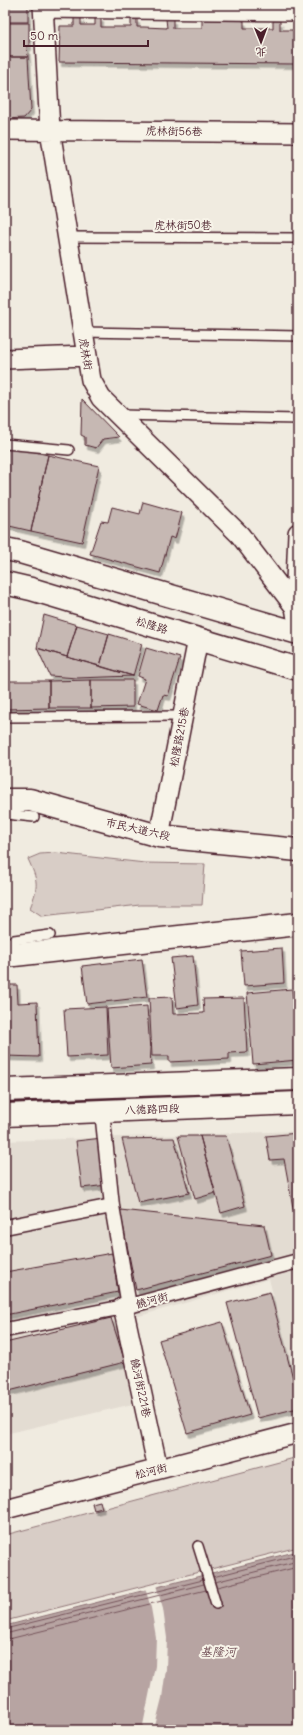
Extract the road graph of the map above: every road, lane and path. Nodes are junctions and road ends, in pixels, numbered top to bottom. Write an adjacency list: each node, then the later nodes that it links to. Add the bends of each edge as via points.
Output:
1 (43, 6): 2 (street); 4 (street, 虎林街)
2 (298, 11)
3 (5, 130): 4 (street, 虎林街56巷)
4 (50, 130): 5 (street, 虎林街56巷); 6 (street, 虎林街)
5 (298, 133)
6 (68, 237): 7 (lane, 虎林街50巷); 8 (street, 虎林街)
7 (298, 238)
8 (83, 332): 9 (lane); 10 (street, 虎林街)
9 (298, 336)
10 (86, 356): 11 (street); 12 (street, 虎林街, via 91,380 101,398)
11 (5, 359)
12 (118, 415): 13 (lane); 20 (street, 虎林街, via 240,535)
13 (298, 419)
14 (5, 444): 15 (lane)
15 (69, 450)
16 (298, 533): 18 (street)
17 (5, 549): 22 (street)
18 (297, 572): 20 (street)
19 (5, 583): 23 (street, 松隆路)
20 (295, 607): 21 (street, 虎林街)
21 (298, 625)
22 (298, 633)
23 (198, 639): 24 (street, 松隆路); 25 (street, 松隆路215巷)
24 (298, 669)
25 (183, 716): 26 (lane); 30 (street, 松隆路215巷)
26 (5, 717)
27 (5, 800): 30 (street, 市民大道六段, via 30,800)
28 (5, 814): 29 (lane)
29 (34, 817)
30 (159, 836): 31 (street, 市民大道六段)
31 (298, 850)
32 (298, 924): 35 (street)
33 (50, 935): 34 (lane, via 14,940)
34 (5, 945)
35 (5, 956)
36 (298, 1079): 37 (street)
37 (5, 1090)
38 (298, 1103): 39 (street, 八德路四段)
39 (102, 1111): 40 (street, 八德路四段); 41 (street)
40 (5, 1115)
41 (112, 1206): 42 (street); 44 (street)
42 (5, 1227)
43 (298, 1261): 44 (street, 饒河街)
44 (126, 1306): 45 (street, 饒河街); 47 (street, 饒河街221巷)
45 (5, 1330)
46 (298, 1433): 47 (street, 松河街)
47 (158, 1469): 48 (street, 松河街)
48 (5, 1509)
49 (198, 1546): 50 (lane)
50 (216, 1604)

